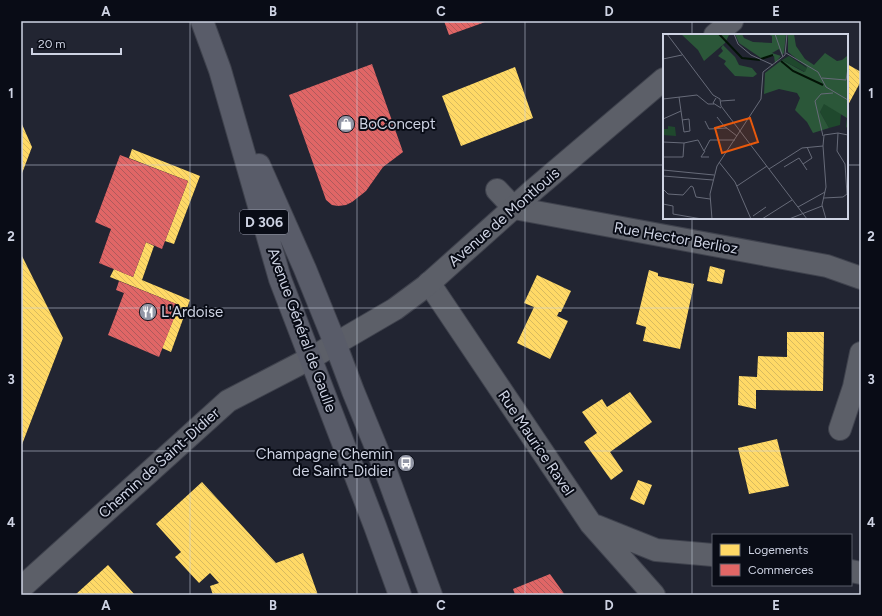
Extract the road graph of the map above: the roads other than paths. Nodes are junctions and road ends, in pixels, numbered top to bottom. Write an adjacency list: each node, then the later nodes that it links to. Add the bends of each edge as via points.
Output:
1 (202, 21): 5 (main road, D 306)
2 (732, 21): 3 (street)
3 (717, 34)
4 (663, 80): 7 (street, Avenue de Montlouis)
5 (224, 83): 10 (main road, Avenue Général de Gaulle / D 306); 12 (main road, Avenue Général de Gaulle / D 306, via 280,279)
6 (497, 190): 7 (street)
7 (514, 208): 8 (street, Rue Hector Berlioz, via 826,266); 9 (street, Avenue de Montlouis)
8 (861, 278)
9 (429, 283): 10 (street, Avenue de Montlouis, via 395,309); 14 (street, Rue Maurice Ravel)
10 (336, 343): 12 (street, Chemin de Saint-Didier); 18 (main road, Avenue Général de Gaulle)
11 (861, 353): 13 (street, via 854,387)
12 (311, 358): 16 (street, Chemin de Saint-Didier, via 228,401); 17 (main road, Avenue Général de Gaulle)
13 (840, 429)
14 (591, 524): 15 (street, via 656,550); 19 (street, Rue Maurice Ravel)
15 (712, 555)
16 (21, 588)
17 (400, 595)
18 (431, 595)
19 (654, 595)

